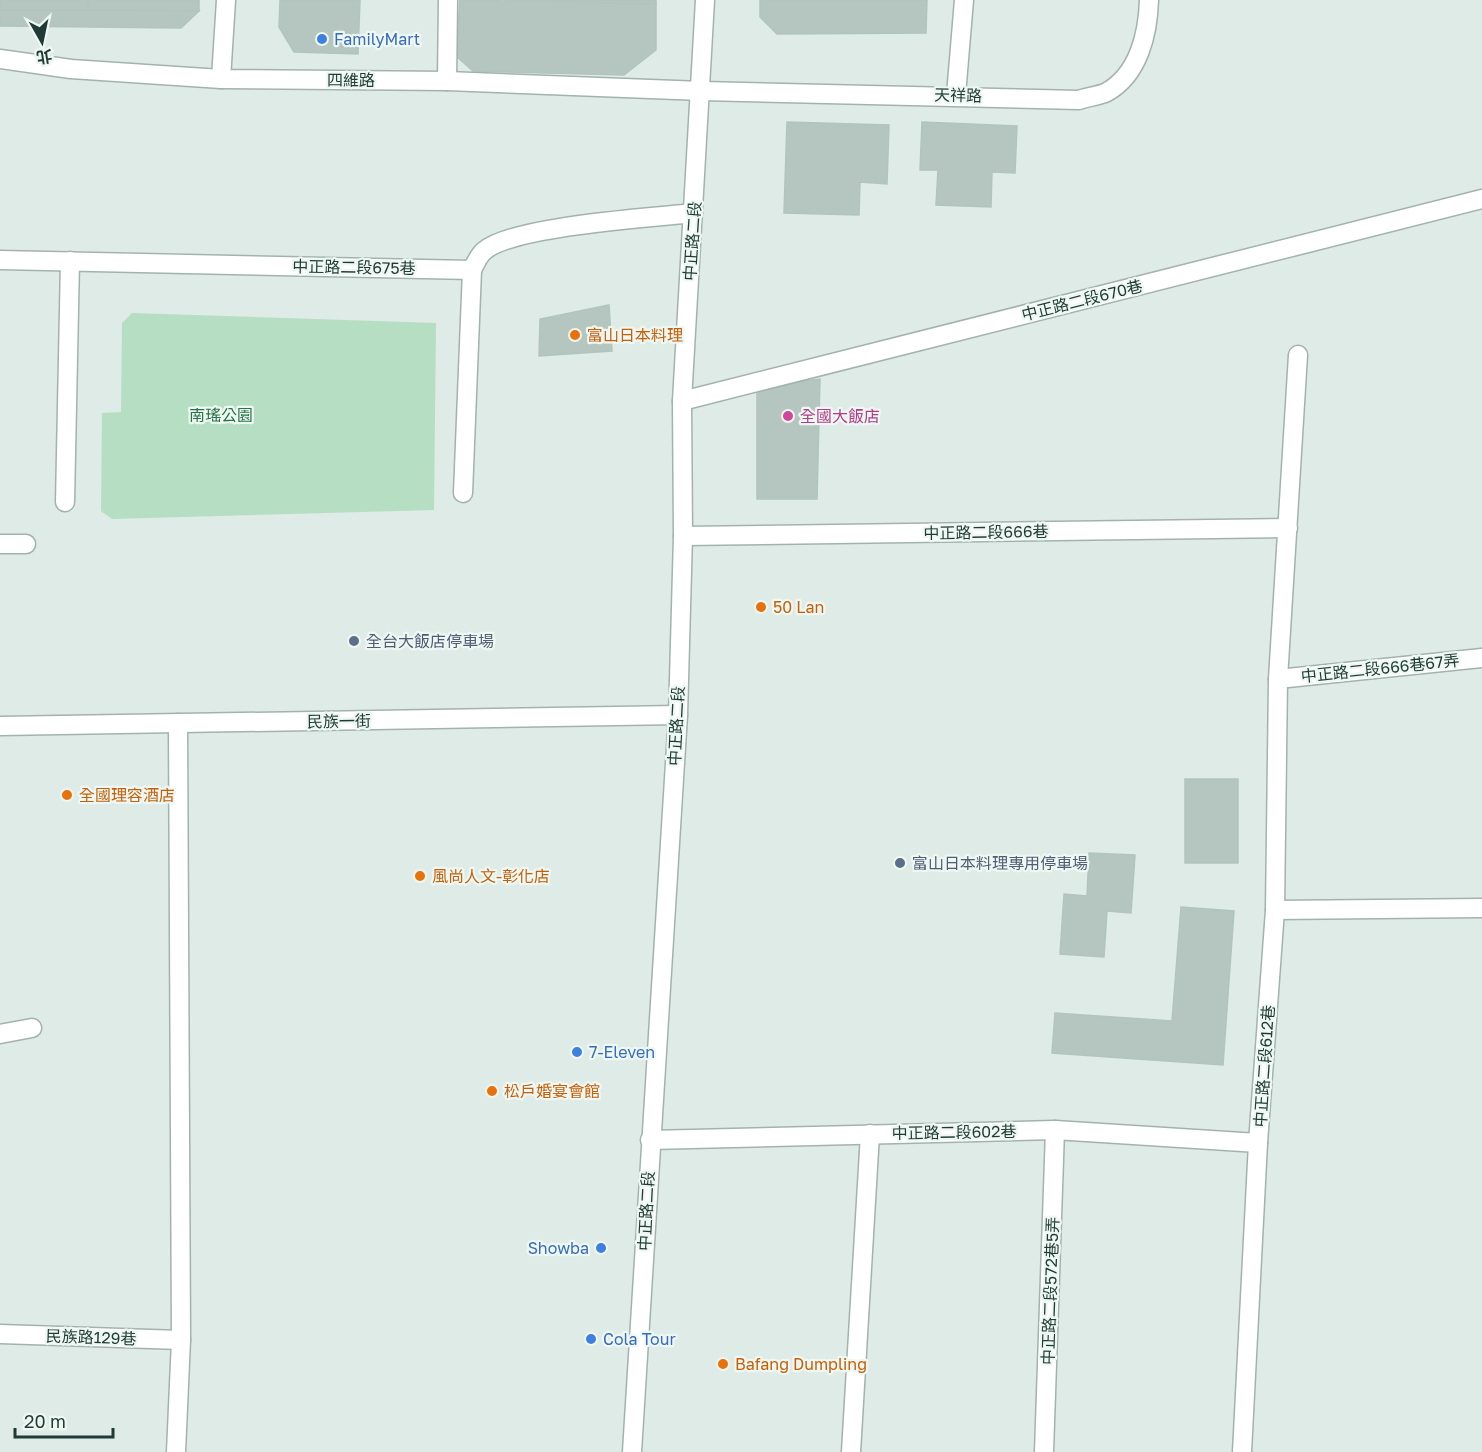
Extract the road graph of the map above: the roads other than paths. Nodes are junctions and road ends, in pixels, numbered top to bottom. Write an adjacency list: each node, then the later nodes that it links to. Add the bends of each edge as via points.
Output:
1 (226, 0): 7 (street)
2 (448, 0): 8 (street)
3 (705, 0): 9 (street, 中正路二段)
4 (964, 0): 10 (street)
5 (1152, 1): 10 (street, 天祥路, via 1141,50 1125,75 1107,92 1079,100)
6 (0, 59): 7 (street, 四維路, via 71,69)
7 (221, 80): 8 (street, 四維路)
8 (447, 81): 9 (street, 四維路)
9 (702, 91): 10 (street, 天祥路); 12 (street, 中正路二段)
10 (956, 95)
11 (1482, 199): 17 (street, 中正路二段670巷)
12 (693, 213): 15 (street, via 507,239 483,251); 17 (street, 中正路二段)
13 (0, 260): 14 (street, 中正路二段675巷)
14 (70, 261): 15 (street, 中正路二段675巷); 19 (street)
15 (471, 270): 18 (street)
16 (1298, 355): 20 (street)
17 (682, 401): 21 (street, 中正路二段)
18 (463, 493)
19 (65, 502)
20 (1288, 528): 21 (street, 中正路二段666巷); 25 (street)
21 (683, 536): 26 (street, 中正路二段)
22 (0, 544): 23 (street)
23 (26, 544)
24 (1482, 658): 25 (street, 中正路二段666巷67弄)
25 (1278, 679): 30 (street, 中正路二段612巷)
26 (678, 715): 27 (street, 民族一街); 35 (street, 中正路二段)
27 (178, 723): 28 (street, 民族一街); 38 (street)
28 (0, 726)
29 (1482, 908): 30 (street)
30 (1275, 910): 36 (street, 中正路二段612巷)
31 (32, 1028): 32 (street)
32 (0, 1034)
33 (1055, 1130): 34 (street, 中正路二段602巷); 36 (street, 中正路二段602巷); 42 (street, 中正路二段572巷5弄)
34 (870, 1134): 35 (street, 中正路二段602巷); 41 (street)
35 (651, 1140): 40 (street, 中正路二段)
36 (1258, 1143): 43 (street, 中正路二段612巷)
37 (0, 1334): 38 (street, 民族路129巷)
38 (181, 1340): 39 (street)
39 (176, 1452)
40 (632, 1452)
41 (851, 1452)
42 (1044, 1452)
43 (1242, 1452)

